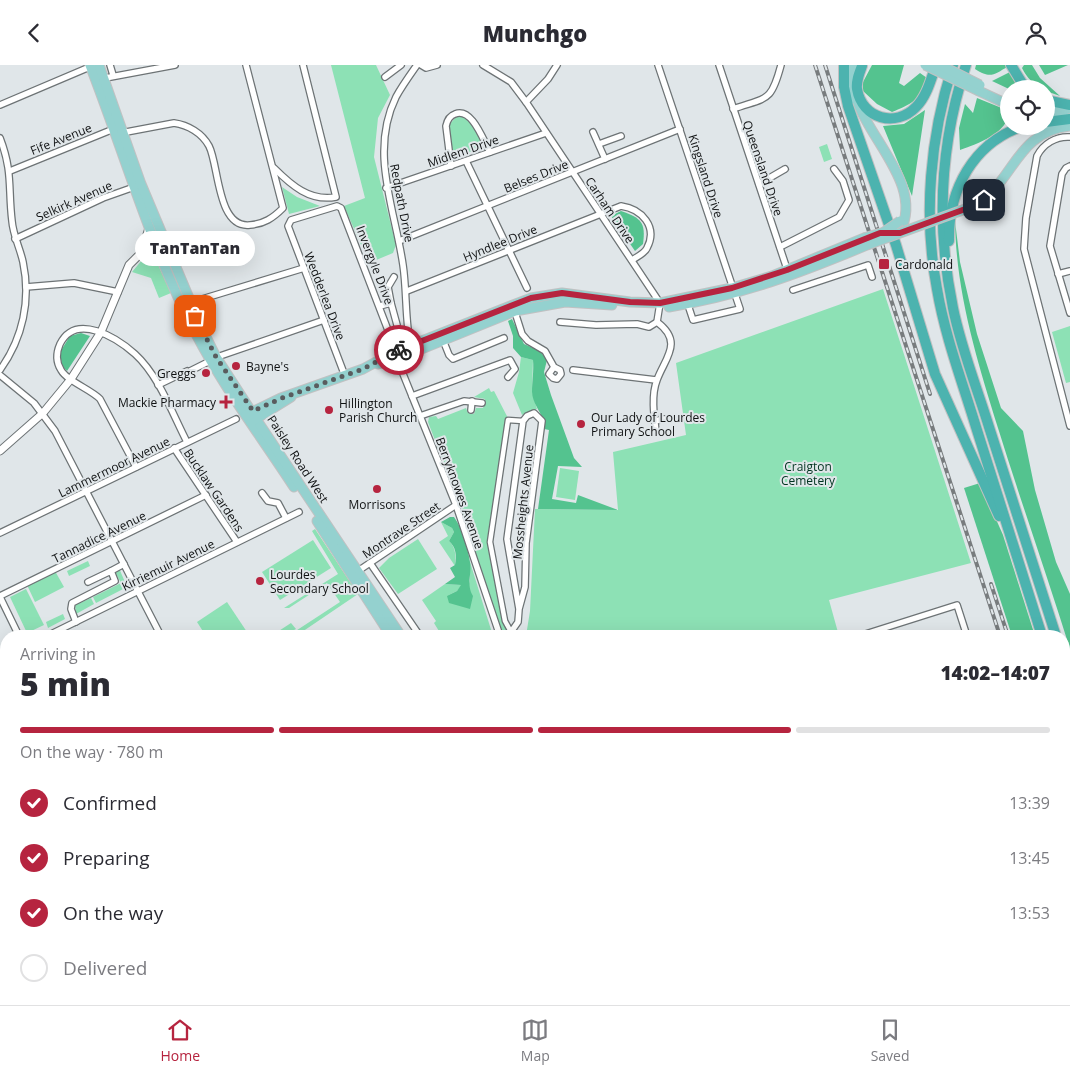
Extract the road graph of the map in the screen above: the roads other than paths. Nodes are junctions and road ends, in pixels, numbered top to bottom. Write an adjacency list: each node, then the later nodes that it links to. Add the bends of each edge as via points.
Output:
1 (93, 65): 26 (main road, Paisley Road West); 33 (street)
2 (110, 65): 24 (street)
3 (175, 65): 22 (street)
4 (246, 65): 54 (street)
5 (303, 65): 54 (street, via 336,197 323,199 292,187)
6 (401, 65): 25 (street)
7 (417, 65): 63 (street, Redpath Drive, via 396,97 387,123 383,144)
8 (421, 65): 9 (street, via 426,68)
9 (437, 65)
10 (486, 65): 31 (street, Carham Drive, via 511,82)
11 (558, 65): 31 (street)
12 (658, 65): 42 (street, Kingsland Drive)
13 (718, 65): 35 (street, Queensland Drive)
14 (781, 65): 35 (street, via 770,95)
15 (844, 65): 150 (highway, via 848,105 930,358)
16 (926, 65): 28 (main road, bridge)
17 (936, 65): 23 (highway, via 920,103 909,114 897,119 879,117 864,105 857,89)
18 (940, 65): 28 (main road, bridge)
19 (953, 65): 150 (highway, via 938,123 931,174 934,271 948,336)
20 (966, 65): 99 (highway, via 952,114 943,183 943,245)
21 (1011, 65): 27 (highway)
22 (154, 67): 24 (street)
23 (861, 67): 64 (main road, via 854,79 857,100)
24 (113, 75): 26 (street)
25 (385, 77)
26 (100, 79): 43 (main road, Paisley Road West)
27 (1020, 80)
28 (979, 88): 29 (main road); 30 (main road)
29 (1000, 96)
30 (1000, 100)
31 (526, 102): 45 (street, Carham Drive)
32 (1055, 102): 34 (highway)
33 (0, 105)
34 (1070, 105)
35 (733, 109): 61 (street, Queensland Drive)
36 (1055, 109): 37 (main road)
37 (1070, 109)
38 (1055, 116): 39 (main road)
39 (1070, 118): 40 (highway)
40 (1055, 120)
41 (1070, 126): 70 (main road, bridge, via 1041,134 1024,148 994,192 968,208)
42 (680, 129): 52 (street, Belses Drive); 91 (street, Kingsland Drive)
43 (117, 131): 54 (street, Fife Avenue, via 166,124 182,125 201,135 209,147 225,208 232,220 245,226 261,224 283,208); 59 (street, Fife Avenue); 62 (main road, Paisley Road West)
44 (594, 132): 50 (street)
45 (546, 133): 51 (street, Midlem Drive); 60 (street, Carham Drive)
46 (1003, 135): 99 (highway, via 986,147 971,164 956,192 949,229)
47 (621, 136): 50 (street)
48 (1070, 137): 133 (street, via 1052,141 1037,156 1023,243)
49 (0, 139): 59 (street)
50 (599, 144): 52 (street)
51 (490, 152): 53 (street, Midlem Drive); 55 (street, via 471,117 463,113 454,114 447,120 446,127)
52 (605, 159): 60 (street, Belses Drive)
53 (466, 161): 55 (street, Midlem Drive); 65 (street)
54 (272, 166)
55 (450, 166): 63 (street, Midlem Drive)
56 (1070, 167): 83 (street, via 1062,174 1050,236)
57 (785, 169): 61 (street)
58 (834, 169): 75 (street, via 843,181 849,200 839,217)
59 (10, 171): 71 (street)
60 (573, 172): 65 (street, Belses Drive); 66 (street, Carham Drive)
61 (759, 184): 75 (street, Queensland Drive)
62 (137, 186): 68 (main road, Paisley Road West); 71 (street, Selkirk Avenue, via 103,198); 74 (main road, Paisley Road West)
63 (386, 188): 72 (street, Redpath Drive)
64 (901, 190): 69 (main road, bridge, via 900,221); 70 (main road, via 908,211)
65 (487, 206): 72 (street, Belses Drive); 76 (street)
66 (600, 214): 76 (street, Hyndlee Drive); 78 (street, Carham Drive); 78 (street, Hyndlee Drive, via 621,205 640,212 648,221 650,239 647,250)
67 (289, 222): 79 (street, Wedderlea Drive); 96 (street, Invergyle Drive, via 337,205 342,208)
68 (149, 228): 74 (main road, Paisley Road West); 77 (street)
69 (881, 233): 70 (main road, bridge); 73 (main road, bridge)
70 (900, 233): 73 (main road, bridge)
71 (15, 239): 87 (street)
72 (400, 241): 90 (street, Redpath Drive)
73 (866, 242): 80 (main road)
74 (160, 245): 77 (street); 95 (main road, Paisley Road West)
75 (780, 247): 82 (street, Queensland Drive)
76 (508, 250): 88 (street); 90 (street, Hyndlee Drive)
77 (141, 253): 92 (street, via 129,265)
78 (632, 260): 97 (street, Carham Drive)
79 (304, 268): 95 (street); 101 (street, Wedderlea Drive)
80 (802, 268): 82 (main road); 86 (street)
81 (1070, 271): 83 (street)
82 (789, 273): 91 (main road)
83 (1058, 274): 100 (street)
84 (394, 277): 94 (street, via 388,287)
85 (872, 277): 86 (street, via 868,265)
86 (808, 285): 89 (street)
87 (26, 287): 92 (street, via 74,283); 112 (street, via 21,330 13,351)
88 (527, 288)
89 (794, 290)
90 (407, 291): 108 (street, Redpath Drive)
91 (734, 291): 93 (main road); 93 (street, via 740,309 693,320)
92 (118, 292): 105 (street)
93 (687, 301): 97 (main road)
94 (391, 303): 96 (street); 104 (street)
95 (186, 304): 110 (main road, Paisley Road West)
96 (380, 305): 109 (street, Invergyle Drive)
97 (659, 306): 98 (main road, via 562,293 531,298); 103 (street)
98 (513, 308): 107 (main road); 108 (main road); 111 (street, via 522,334 545,351)
99 (953, 310): 172 (highway)
100 (1070, 313)
101 (324, 320): 110 (street); 115 (street, Wedderlea Drive)
102 (560, 322): 103 (street, via 649,327)
103 (657, 322): 118 (street, via 669,334 671,347)
104 (397, 325)
105 (100, 332): 117 (street); 117 (street, via 76,330 60,343 58,364); 119 (street, via 135,355)
106 (504, 338): 107 (street, via 453,359)
107 (443, 340): 108 (main road)
108 (411, 349): 109 (main road)
109 (397, 355): 115 (main road); 121 (street, Berryknowes Avenue)
110 (213, 358): 119 (street); 127 (main road, Paisley Road West)
111 (554, 367)
112 (0, 370)
113 (573, 370): 118 (street)
114 (0, 375): 126 (street)
115 (345, 376): 120 (main road)
116 (508, 377): 121 (street, via 515,369 510,360)
117 (71, 379): 126 (street); 139 (street, via 100,399)
118 (656, 380): 132 (street)
119 (158, 385): 136 (street)
120 (293, 396): 124 (main road); 127 (main road)
121 (412, 396): 128 (street, Berryknowes Avenue)
122 (472, 401): 123 (street); 125 (street); 128 (street)
123 (482, 403)
124 (274, 410): 127 (main road); 135 (main road, via 267,425)
125 (471, 410)
126 (43, 413): 138 (street); 141 (street)
127 (253, 415): 135 (main road, Paisley Road West); 140 (main road, Paisley Road West, via 289,473 290,481)
128 (420, 416): 144 (street, Berryknowes Avenue)
129 (236, 419): 136 (street, Lammermoor Avenue)
130 (664, 419): 132 (street)
131 (523, 421): 158 (street, Mossheights Avenue, via 507,539); 158 (street, Mossheights Avenue, via 534,413 542,421 526,543 525,587); 167 (street, Mossheights Avenue, via 508,420 490,543 504,621)
132 (655, 421): 134 (street)
133 (1070, 426)
134 (656, 431)
135 (270, 437): 140 (main road, Paisley Road West)
136 (187, 442): 137 (street, Lammermoor Avenue)
137 (174, 448): 139 (street, Lammermoor Avenue); 143 (street, Bucklaw Gardens)
138 (0, 451)
139 (136, 467): 141 (street, Lammermoor Avenue)
140 (298, 488): 154 (main road, Paisley Road West); 163 (main road, Paisley Road West)
141 (87, 491): 147 (street, Lammermoor Avenue); 148 (street)
142 (262, 493): 146 (street, via 268,501 278,503)
143 (206, 495): 148 (street, Tannadice Avenue); 149 (street, Bucklaw Gardens)
144 (456, 505): 151 (street, Montrave Street); 166 (street, Berryknowes Avenue)
145 (299, 512): 146 (street, Kirriemuir Avenue)
146 (286, 519): 149 (street, Kirriemuir Avenue)
147 (0, 533)
148 (113, 541): 152 (street); 157 (street, Tannadice Avenue)
149 (237, 542): 156 (street, Kirriemuir Avenue)
150 (1018, 561): 171 (highway)
151 (370, 563): 154 (street, Montrave Street); 165 (street)
152 (124, 564): 153 (street); 156 (street)
153 (111, 571): 155 (street); 159 (street, via 115,581 72,603)
154 (358, 571): 164 (main road, Paisley Road West)
155 (88, 582)
156 (138, 591): 159 (street, Kirriemuir Avenue); 162 (street)
157 (0, 597): 160 (street)
158 (519, 609): 168 (street, Mossheights Avenue, via 518,622)
159 (76, 622): 161 (street, Kirriemuir Avenue)
160 (16, 630)
161 (59, 630)
162 (158, 630)
163 (387, 630)
164 (397, 630)
165 (416, 630)
166 (498, 630)
167 (510, 630)
168 (512, 630)
169 (878, 630): 170 (street, via 956,605)
170 (965, 630)
171 (1040, 630)
172 (1054, 630)

